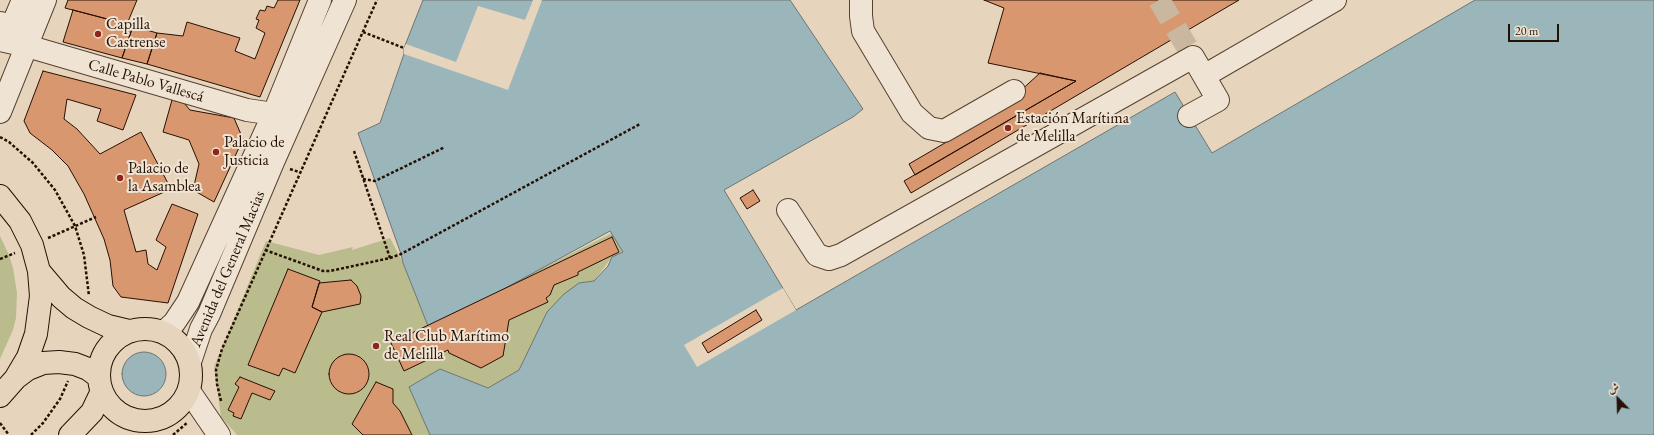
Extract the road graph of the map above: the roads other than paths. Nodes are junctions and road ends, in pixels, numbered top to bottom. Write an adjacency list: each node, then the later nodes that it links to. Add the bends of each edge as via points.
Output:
1 (320, 0): 11 (street, Avenida del General Macias)
2 (346, 0): 11 (street, Avenida del General Macias)
3 (861, 0): 9 (street, via 863,32 912,113 929,128 944,131)
4 (1335, 0): 8 (street)
5 (24, 11): 7 (street)
6 (0, 40): 7 (street, Calle Pablo Vallescá)
7 (27, 46): 10 (street); 11 (street, Calle Pablo Vallescá, via 247,110)
8 (1204, 76): 12 (street, via 1218,100); 14 (street, via 1193,57 841,255 829,259 817,255)
9 (1014, 91)
10 (0, 112)
11 (284, 115): 17 (street, Avenida del General Macias, via 188,302 174,323); 18 (street, Avenida del General Macias)
12 (1190, 116)
13 (0, 196): 15 (main road, via 26,233)
14 (788, 210)
15 (39, 272): 16 (main road, via 61,297 89,317 108,326); 19 (main road, via 41,309 36,334 28,357)
16 (129, 331): 17 (main road, via 141,328); 20 (main road, via 110,344 102,360)
17 (164, 332): 18 (main road, via 176,339)
18 (190, 362): 21 (main road, via 192,377)
19 (15, 379): 20 (main road, via 28,369 43,363 59,362 88,369); 22 (main road)
20 (100, 384): 23 (main road, via 109,404 120,414 134,420); 24 (main road, via 92,412)
21 (189, 391): 23 (main road, via 173,412); 26 (street)
22 (0, 396)
23 (148, 421): 25 (main road)
24 (70, 435)
25 (130, 435)
26 (219, 435)

